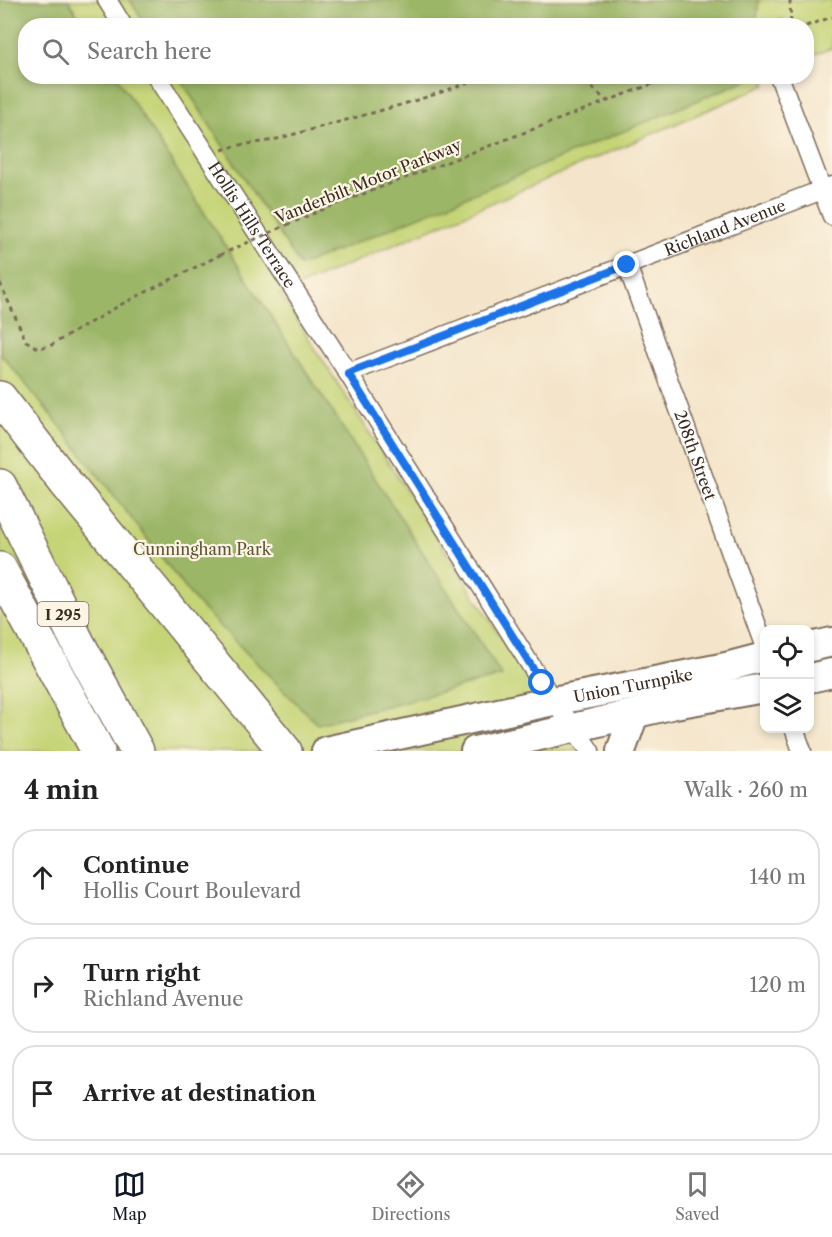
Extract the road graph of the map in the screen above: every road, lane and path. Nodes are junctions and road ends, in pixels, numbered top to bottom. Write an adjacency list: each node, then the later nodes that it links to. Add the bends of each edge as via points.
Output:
1 (107, 0): 4 (street)
2 (790, 0): 5 (path)
3 (832, 16): 6 (path)
4 (118, 18)
5 (791, 18)
6 (814, 23)
7 (161, 84): 18 (street, Hollis Hills Terrace)
8 (466, 84): 13 (path, via 400,107)
9 (587, 84): 12 (path)
10 (653, 84): 12 (path, Vanderbilt Motor Parkway)
11 (782, 84): 14 (street)
12 (608, 102): 17 (path, Vanderbilt Motor Parkway, bridge, via 321,210 122,304 48,347 36,347 26,341)
13 (224, 149)
14 (827, 188): 15 (street); 16 (street, Richland Avenue)
15 (832, 216)
16 (627, 265): 18 (street, Richland Avenue); 22 (street, 208th Street)
17 (0, 283)
18 (348, 373): 29 (street, Hollis Hills Terrace)
19 (0, 398): 35 (highway)
20 (0, 486): 33 (highway, I 295)
21 (0, 569): 34 (highway, I 295)
22 (760, 631)
23 (832, 642): 24 (main road)
24 (814, 646)
25 (760, 658): 29 (main road, Union Turnpike)
26 (832, 673): 27 (main road)
27 (814, 677)
28 (760, 688): 30 (main road, Union Turnpike)
29 (553, 701): 32 (street, Hollis Hills Terrace); 36 (main road, Union Turnpike)
30 (634, 714): 32 (main road, Union Turnpike); 38 (main road)
31 (795, 733): 39 (street)
32 (582, 740): 37 (main road, Union Turnpike)
33 (134, 746)
34 (98, 751)
35 (285, 751)
36 (326, 751)
37 (475, 751)
38 (621, 751)
39 (802, 751)

